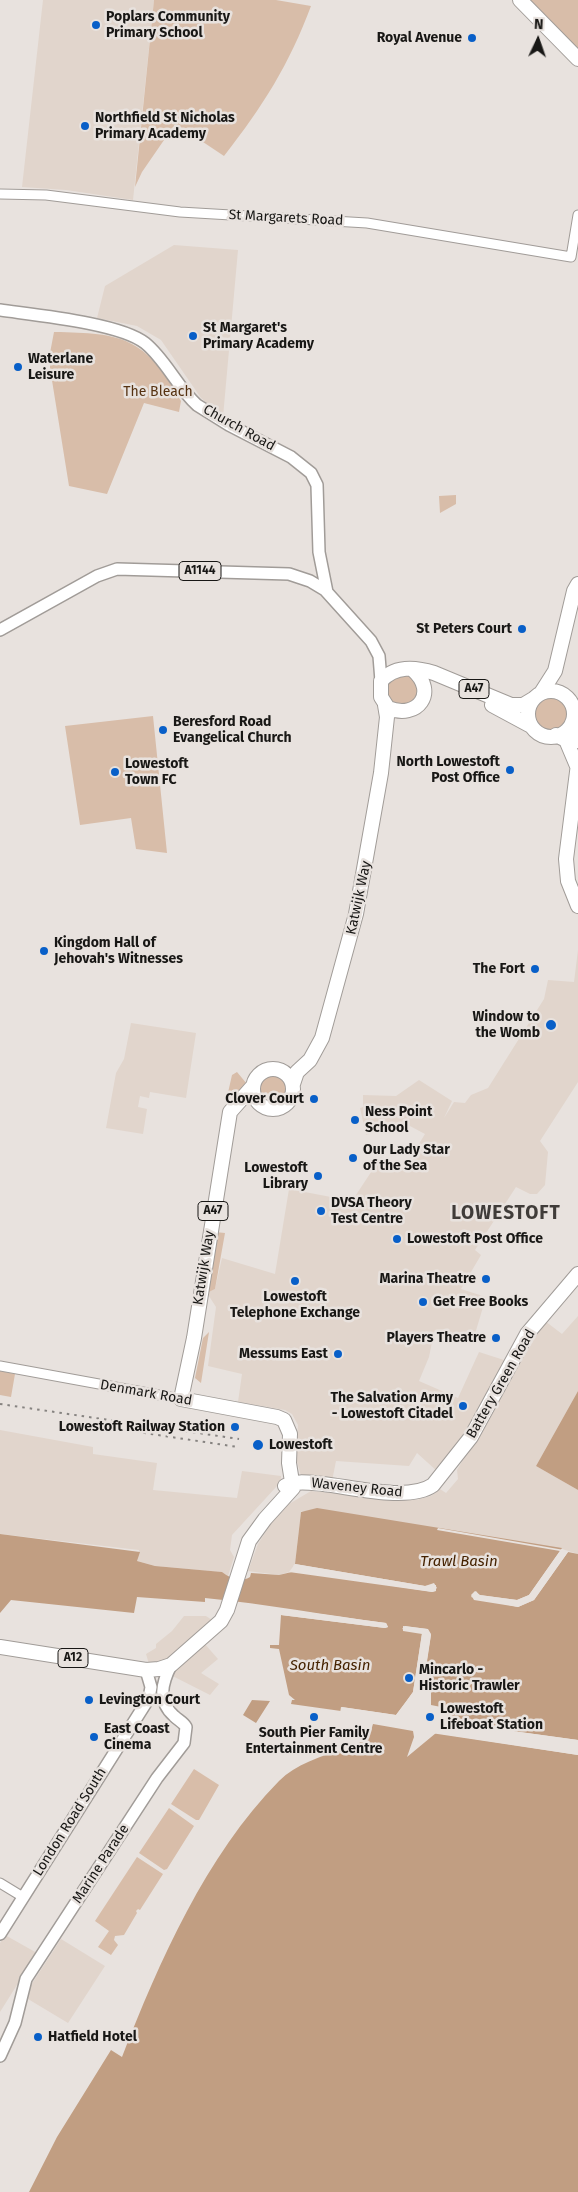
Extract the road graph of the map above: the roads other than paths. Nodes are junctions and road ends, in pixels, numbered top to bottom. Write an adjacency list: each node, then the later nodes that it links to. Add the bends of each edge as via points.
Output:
1 (520, 0): 2 (highway)
2 (578, 59)
3 (0, 194): 4 (street, St Margarets Road, via 46,194 180,212 322,218 571,257)
4 (578, 215)
5 (0, 310): 6 (main road, Church Road, via 112,329 138,338 152,350 197,405 291,457 311,473 317,485)
6 (321, 564): 7 (main road, via 314,575); 9 (main road)
7 (303, 578): 9 (main road, A1144); 11 (main road, A1144, via 280,573 117,569 97,576)
8 (578, 584): 17 (highway, via 555,671)
9 (327, 592): 12 (main road, A1144, via 371,641)
10 (578, 614): 16 (highway, via 563,675)
11 (0, 630)
12 (379, 656): 13 (main road, A1144, via 389,664); 14 (main road, A1144)
13 (407, 669): 14 (highway, via 390,673); 15 (highway, via 422,682); 17 (highway, A47, via 434,673 510,705 523,705)
14 (382, 681): 18 (highway, via 381,697)
15 (424, 694): 19 (highway, via 419,705); 21 (highway, A47, via 435,685 448,684)
16 (564, 694): 17 (highway, via 552,691); 20 (highway, via 574,709)
17 (537, 696): 21 (highway, via 528,711)
18 (385, 705): 19 (highway); 23 (highway, Katwijk Way)
19 (405, 713): 23 (highway, Katwijk Way, via 392,724)
20 (572, 722): 22 (highway, via 563,734); 24 (highway)
21 (531, 726): 22 (highway, via 543,734)
22 (556, 735): 25 (highway, via 568,743)
23 (384, 741): 27 (highway, Katwijk Way, via 373,828 356,914 328,1022)
24 (578, 741)
25 (578, 765): 26 (highway, via 566,859 568,881)
26 (578, 906)
27 (315, 1051): 28 (highway, via 294,1062); 29 (highway, Katwijk Way, via 297,1072)
28 (266, 1070): 29 (highway, via 275,1068 283,1071); 30 (highway, via 256,1077)
29 (292, 1084): 31 (highway, via 293,1093 286,1104 275,1109)
30 (253, 1086): 31 (highway, via 254,1097); 32 (highway)
31 (263, 1106): 32 (highway, via 246,1103)
32 (231, 1109): 35 (highway, Katwijk Way / A47)
33 (578, 1274): 36 (highway, Battery Green Road, via 527,1334 471,1437)
34 (0, 1366): 35 (street, Denmark Road)
35 (181, 1399): 37 (highway, Denmark Road, via 277,1417 288,1425 289,1470)
36 (444, 1472): 37 (highway, Waveney Road, via 426,1490 408,1493)
37 (293, 1483): 38 (highway, via 293,1488); 38 (highway, via 286,1485 253,1520)
38 (249, 1541): 40 (highway, via 227,1610 216,1626)
39 (0, 1647): 41 (highway, A12)
40 (171, 1665): 41 (highway, A12); 42 (main road, via 162,1687)
41 (146, 1670): 43 (main road, London Road South, via 150,1694)
42 (162, 1708): 43 (main road, via 144,1708); 47 (main road, Marine Parade, via 184,1724 184,1744 156,1778 26,1979 10,2036)
43 (141, 1711): 45 (main road, London Road South)
44 (0, 1884): 45 (street)
45 (23, 1897): 46 (main road, London Road South)
46 (0, 1934)
47 (0, 2056)

